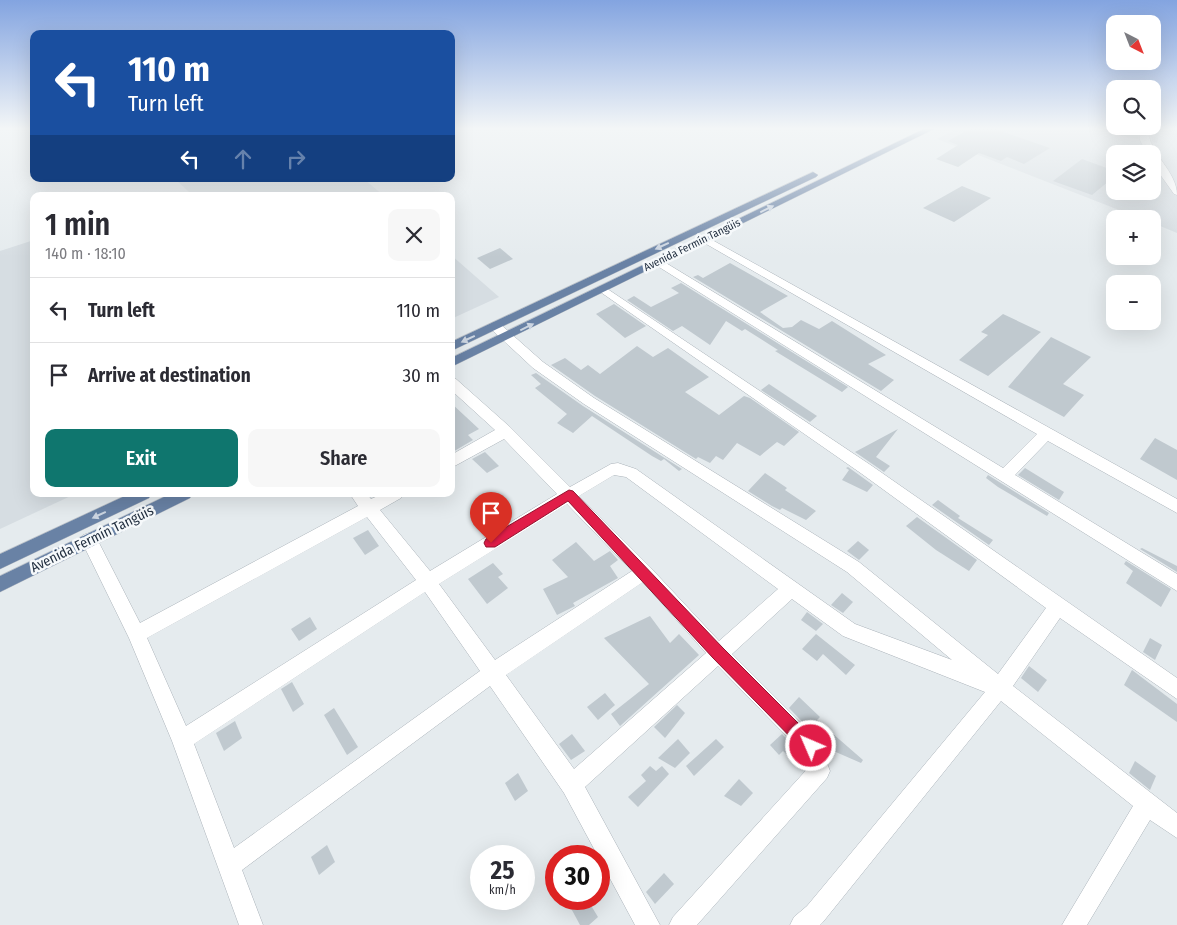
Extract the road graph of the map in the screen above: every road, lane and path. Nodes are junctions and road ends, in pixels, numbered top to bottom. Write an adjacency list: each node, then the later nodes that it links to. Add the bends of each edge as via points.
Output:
1 (821, 171): 8 (main road, Avenida Fermín Tangüis, one-way to 8)
2 (844, 171): 5 (main road, Avenida Fermín Tangüis, one-way to 2)
3 (1163, 171): 4 (street)
4 (1177, 192)
5 (705, 239): 6 (main road, Avenida Fermín Tangüis); 14 (street)
6 (657, 262): 7 (main road, Avenida Fermín Tangüis); 16 (street)
7 (603, 289): 9 (main road, Avenida Fermín Tangüis, one-way to 7); 30 (street, via 867,470)
8 (495, 326): 9 (street); 10 (main road, Avenida Fermín Tangüis, one-way to 10)
9 (506, 337): 11 (main road, Avenida Fermín Tangüis); 34 (street, via 538,365 589,401 853,567)
10 (455, 345)
11 (455, 361)
12 (455, 386): 13 (street)
13 (506, 431): 15 (street); 17 (street)
14 (1046, 434): 16 (street); 22 (street)
15 (455, 460)
16 (1004, 476): 27 (street)
17 (569, 494): 25 (street); 26 (street); 29 (street, via 611,470 630,472)
18 (137, 497): 24 (main road, Avenida Fermín Tangüis, one-way to 24)
19 (178, 497): 23 (main road, Avenida Fermín Tangüis)
20 (382, 497): 21 (street)
21 (364, 501): 26 (street); 31 (street)
22 (1177, 507)
23 (89, 540): 28 (main road, Avenida Fermín Tangüis); 31 (street)
24 (0, 562)
25 (644, 572): 32 (street); 33 (street)
26 (428, 582): 33 (street); 36 (street)
27 (1177, 583)
28 (0, 584)
29 (792, 589): 32 (street); 34 (street, via 861,636)
30 (1058, 607): 34 (street); 35 (street)
31 (136, 634): 36 (street)
32 (718, 653): 37 (street); 44 (street, via 811,746 820,771)
33 (491, 674): 37 (street); 40 (street)
34 (1000, 688): 38 (street); 41 (street)
35 (1177, 689)
36 (182, 740): 40 (street)
37 (572, 785): 43 (street)
38 (1148, 804): 39 (street); 45 (street)
39 (1177, 827)
40 (228, 866): 42 (street)
41 (814, 921)
42 (251, 925)
43 (648, 925)
44 (681, 925)
45 (1074, 925)

